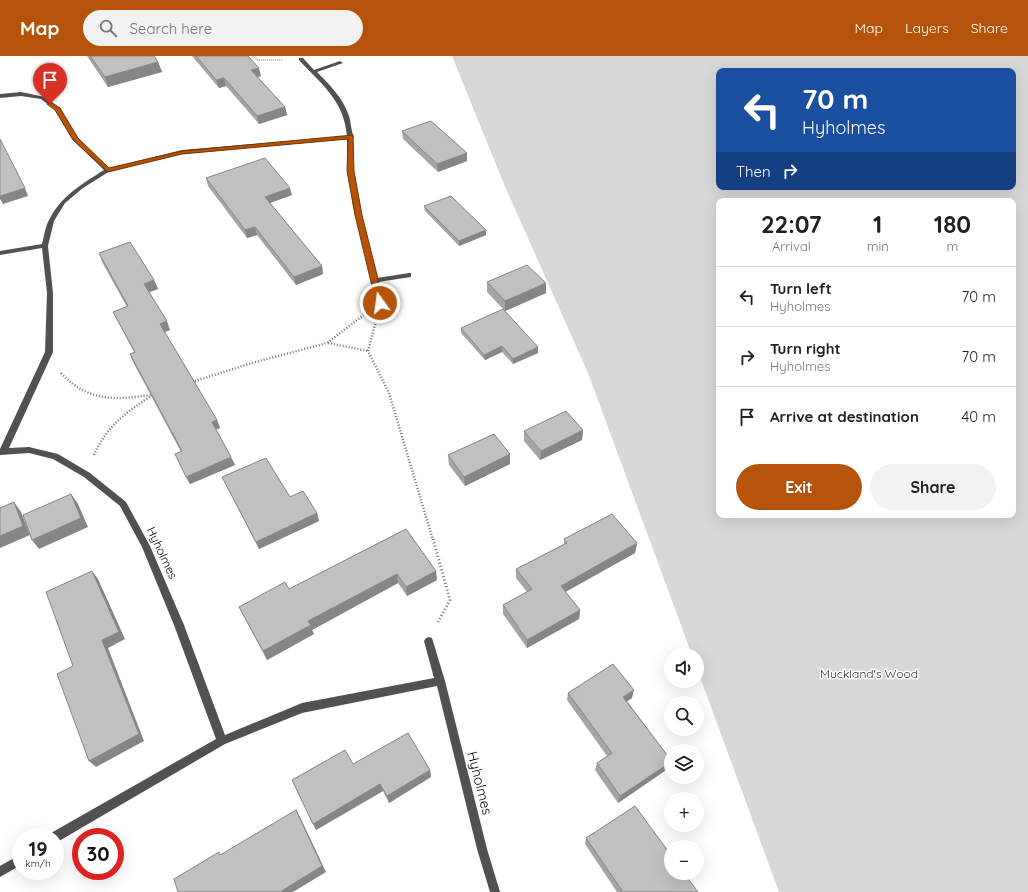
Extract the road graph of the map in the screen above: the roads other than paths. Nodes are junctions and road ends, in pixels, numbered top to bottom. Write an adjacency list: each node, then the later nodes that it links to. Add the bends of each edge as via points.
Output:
1 (301, 59): 3 (street)
2 (340, 63): 3 (street)
3 (313, 72): 5 (street, via 336,97 346,115)
4 (0, 96): 6 (street, via 21,94 43,98 58,109 75,139)
5 (351, 137): 6 (street, Hyholmes, via 182,152); 10 (street, via 350,171 358,215)
6 (108, 170): 7 (street, Hyholmes, via 63,202 51,220)
7 (45, 246): 8 (street); 12 (street, Hyholmes, via 50,293 49,352)
8 (0, 253)
9 (409, 275): 10 (street)
10 (375, 280): 11 (street)
11 (380, 303)
12 (2, 452): 15 (street, Hyholmes, via 29,450 55,456 87,475 123,504 146,546 179,625)
13 (429, 641): 14 (street, Hyholmes)
14 (440, 681): 15 (street, via 302,708); 19 (street, Hyholmes)
15 (222, 741): 16 (street)
16 (64, 832)
17 (12, 864): 18 (street)
18 (0, 872)
19 (495, 892)

